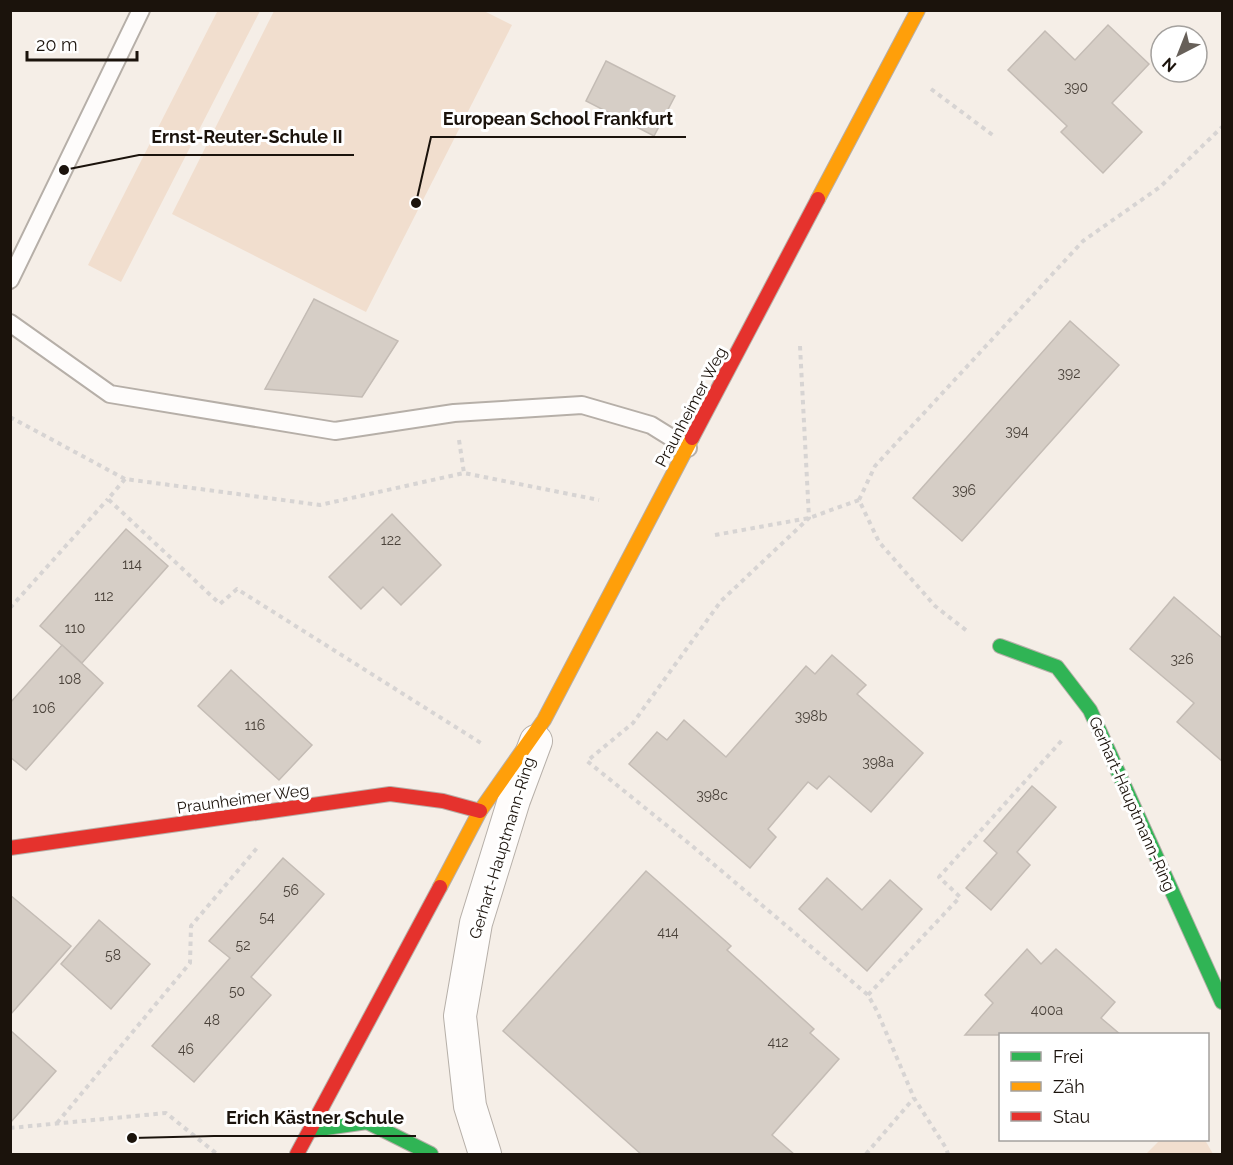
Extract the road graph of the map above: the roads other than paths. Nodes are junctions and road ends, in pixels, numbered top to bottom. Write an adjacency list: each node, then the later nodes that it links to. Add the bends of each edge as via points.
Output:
1 (141, 10): 3 (lane)
2 (918, 10): 5 (main road, Praunheimer Weg)
3 (10, 280)
4 (10, 323): 5 (lane, via 110,394 335,431 454,413 582,405 651,425)
5 (688, 448): 7 (main road, Praunheimer Weg)
6 (1000, 646): 10 (main road, Gerhart-Hauptmann-Ring, via 1057,667 1090,710)
7 (544, 720): 8 (main road, Praunheimer Weg); 14 (street, Gerhart-Hauptmann-Ring, via 514,800 476,923 460,1016 470,1106)
8 (480, 811): 9 (main road, Praunheimer Weg, via 390,794); 11 (main road, Praunheimer Weg)
9 (10, 848)
10 (1222, 1002)
11 (312, 1130): 12 (main road, Praunheimer Weg); 13 (main road, via 367,1122)
12 (297, 1155)
13 (431, 1155)
14 (485, 1155)

